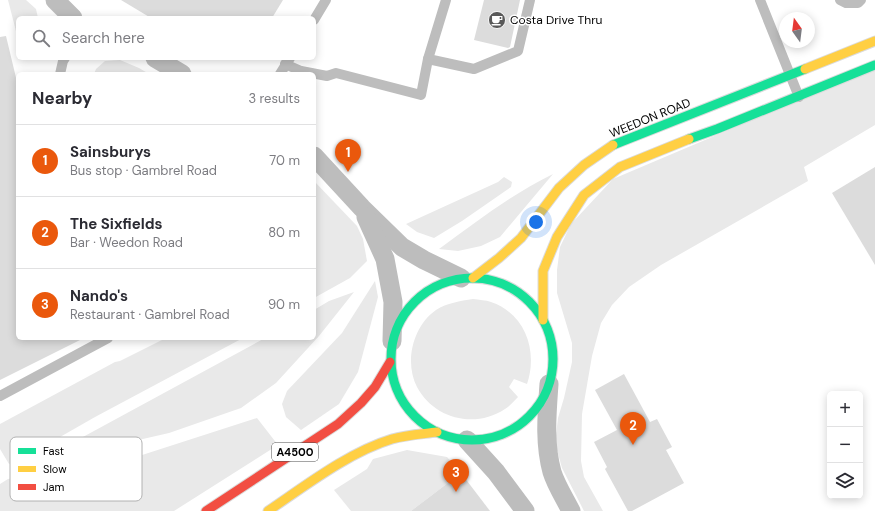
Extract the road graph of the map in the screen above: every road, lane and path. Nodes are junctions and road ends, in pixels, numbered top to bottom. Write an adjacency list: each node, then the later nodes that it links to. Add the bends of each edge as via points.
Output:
1 (55, 0): 8 (street)
2 (326, 0): 9 (lane)
3 (446, 0): 11 (lane)
4 (530, 0): 11 (lane, via 518,51 474,69)
5 (760, 0): 21 (lane)
6 (840, 0): 7 (lane, via 846,4 858,3)
7 (861, 0)
8 (71, 16)
9 (316, 17)
10 (875, 41): 21 (main road, WEEDON ROAD)
11 (428, 59): 20 (lane, via 420,95 336,72 327,76)
12 (64, 60): 16 (lane)
13 (158, 60): 17 (street)
14 (287, 61): 18 (lane); 19 (lane)
15 (875, 65): 22 (main road)
16 (61, 72)
17 (179, 72)
18 (281, 72)
19 (306, 72)
20 (316, 74)
21 (790, 75): 22 (lane); 25 (main road, WEEDON ROAD, via 609,147 559,188 521,238 499,258)
22 (799, 97): 26 (main road, via 620,167 584,195 557,237 543,270)
23 (316, 158): 24 (street)
24 (362, 208): 25 (street, via 402,247 424,260); 28 (street, via 385,259 393,302)
25 (467, 278): 26 (main road, via 490,280 506,285 521,294); 28 (main road, via 442,283 424,293 406,311)
26 (543, 320): 30 (main road, via 550,335 553,351)
27 (104, 340): 31 (lane)
28 (392, 341): 29 (main road)
29 (390, 362): 32 (main road, via 395,384 404,404 413,415); 35 (main road, A4500, via 375,387 338,424)
30 (549, 384): 33 (main road, via 542,400 517,426 496,436); 37 (street, via 546,424 548,454 553,473)
31 (0, 396)
32 (437, 432): 33 (main road); 34 (main road, A4500, via 387,440 354,455)
33 (466, 440): 36 (street, via 496,472)
34 (270, 509)
35 (206, 511)
36 (525, 511)
37 (571, 511)

